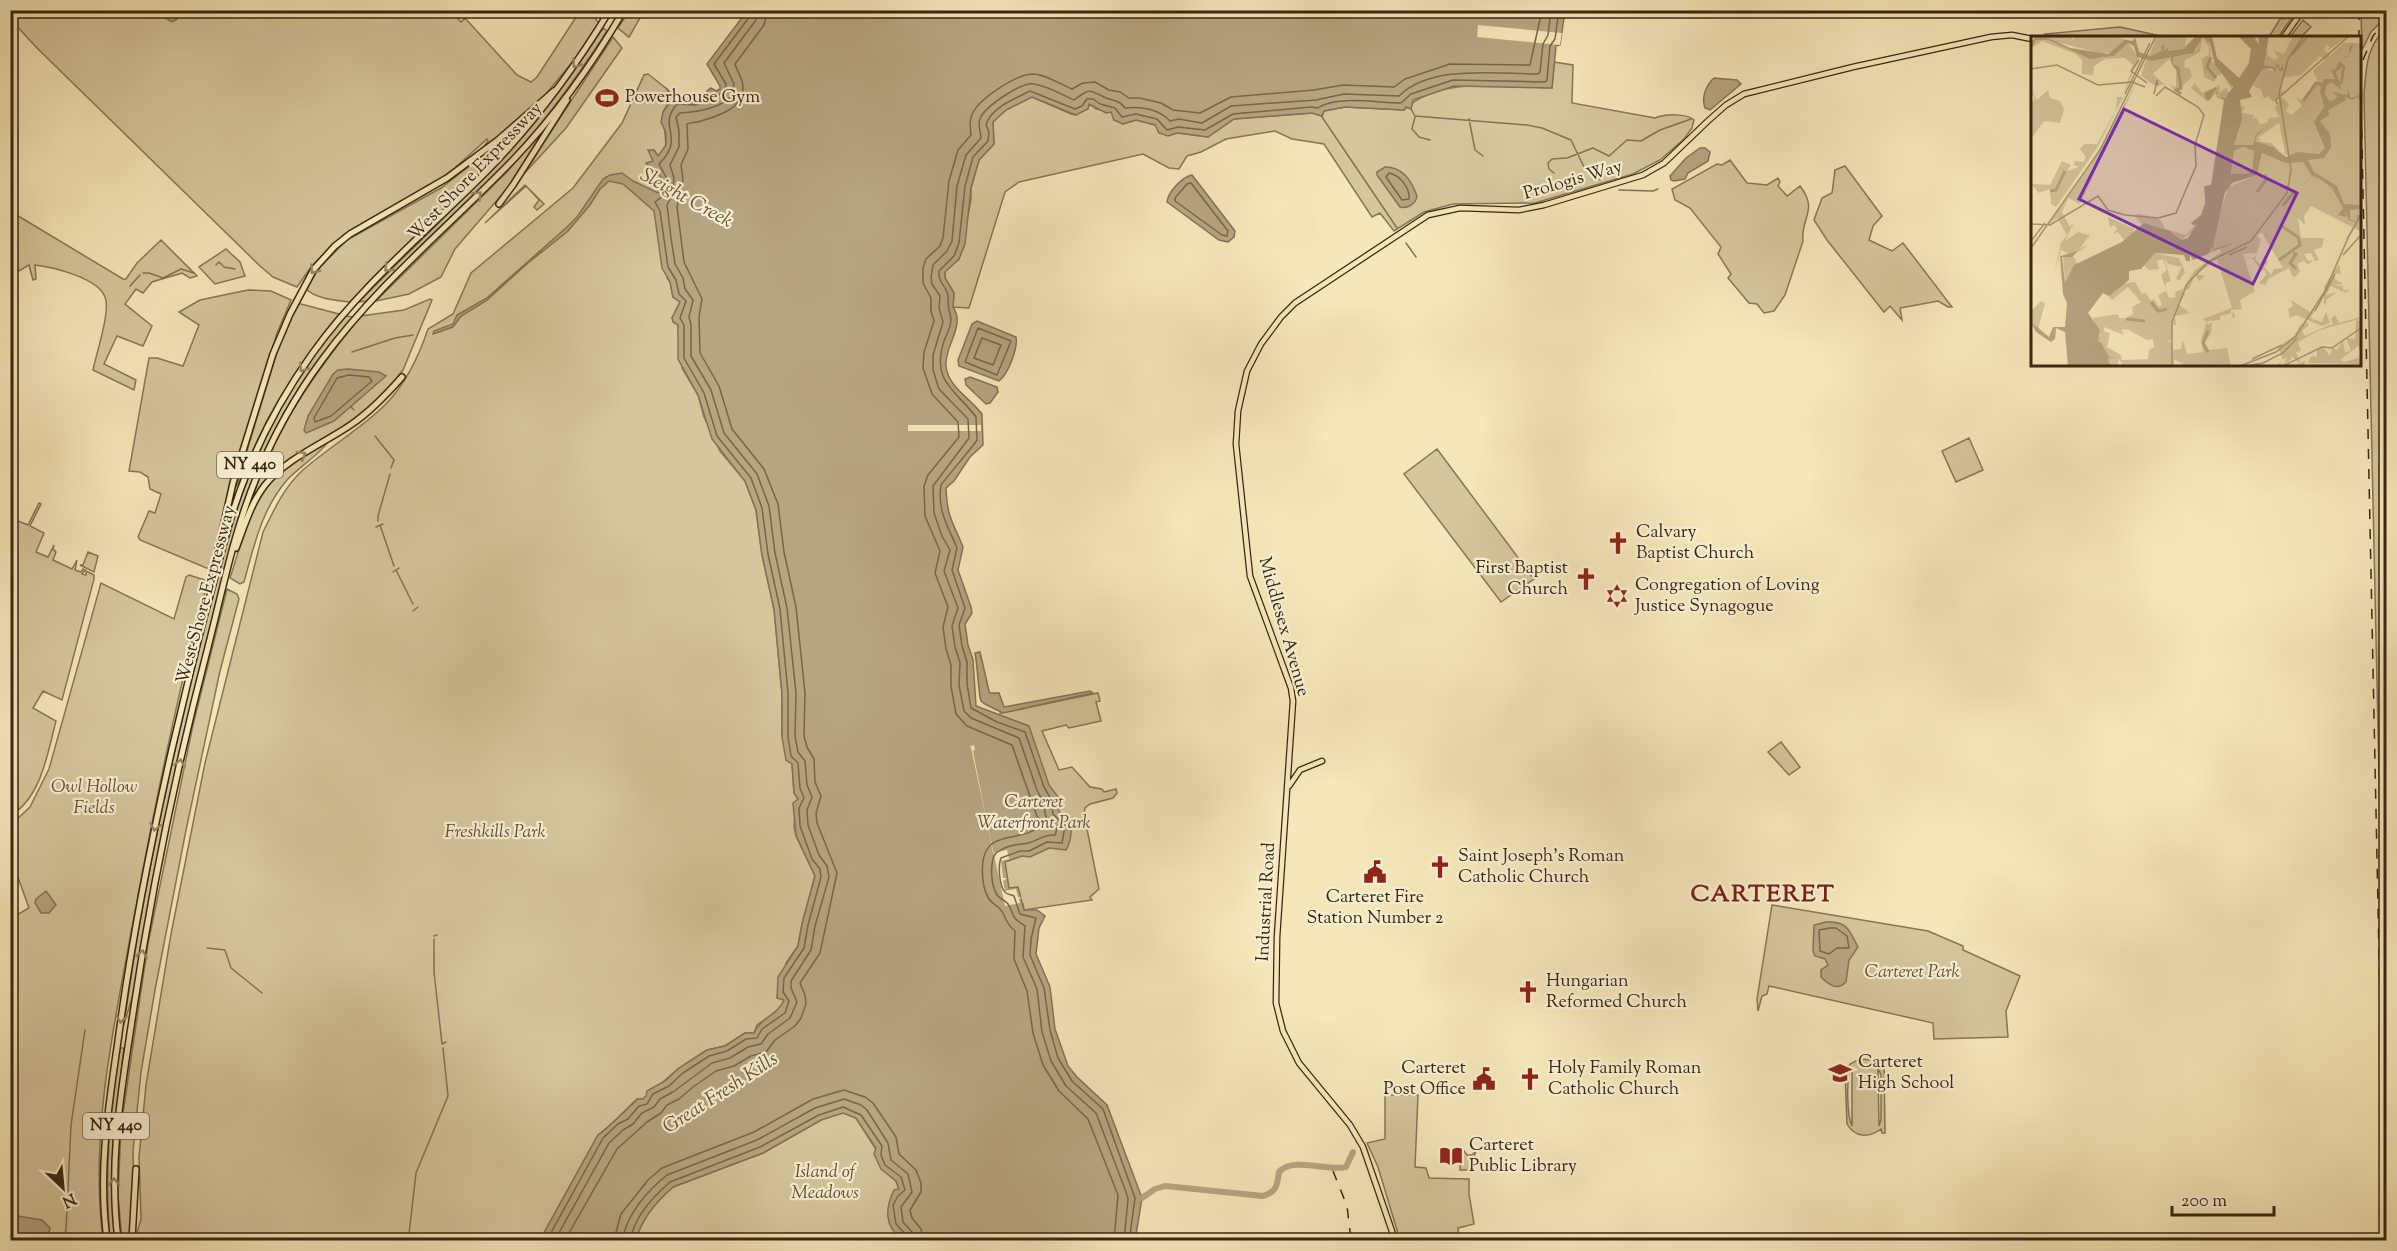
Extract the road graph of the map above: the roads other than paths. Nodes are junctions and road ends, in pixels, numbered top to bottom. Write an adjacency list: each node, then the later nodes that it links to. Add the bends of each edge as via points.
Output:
1 (610, 10): 7 (highway, West Shore Expressway / NY 440, one-way to 7)
2 (624, 10): 6 (highway, West Shore Expressway / NY 440)
3 (2303, 10): 4 (main road)
4 (2284, 36)
5 (2031, 39): 10 (main road, Prologis Way, via 1991,37 1744,94 1726,105 1664,163 1643,175 1519,210 1460,208 1422,218 1304,295 1270,331 1247,372 1243,388 1238,411)
6 (600, 48): 8 (highway); 11 (highway, West Shore Expressway / NY 440, one-way to 6, via 235,540 270,447 304,386 352,322 516,156)
7 (558, 89): 12 (highway, West Shore Expressway / NY 440, one-way to 12, via 485,172 361,295 293,382 260,443 235,506); 12 (highway, one-way to 12, via 447,178 350,234 323,258 306,281 273,354 233,483)
8 (499, 204)
9 (402, 377): 11 (highway, one-way to 9, via 243,530 263,488 282,469 369,411)
10 (1238, 469): 13 (main road, Middlesex Avenue, via 1250,576 1291,688)
11 (222, 592): 18 (highway, West Shore Expressway / NY 440, one-way to 11, via 115,1134 140,964 175,784)
12 (201, 627): 17 (highway, West Shore Expressway / NY 440, one-way to 17, via 148,863 109,1095 104,1167)
13 (1290, 757): 15 (main road, Industrial Road)
14 (1322, 761): 15 (main road, via 1300,770)
15 (1288, 788): 20 (main road, Industrial Road, via 1276,937 1276,1003 1290,1047 1308,1077 1350,1125 1363,1147)
16 (136, 1169): 19 (highway)
17 (107, 1240)
18 (118, 1240)
19 (132, 1240)
20 (1395, 1240)

